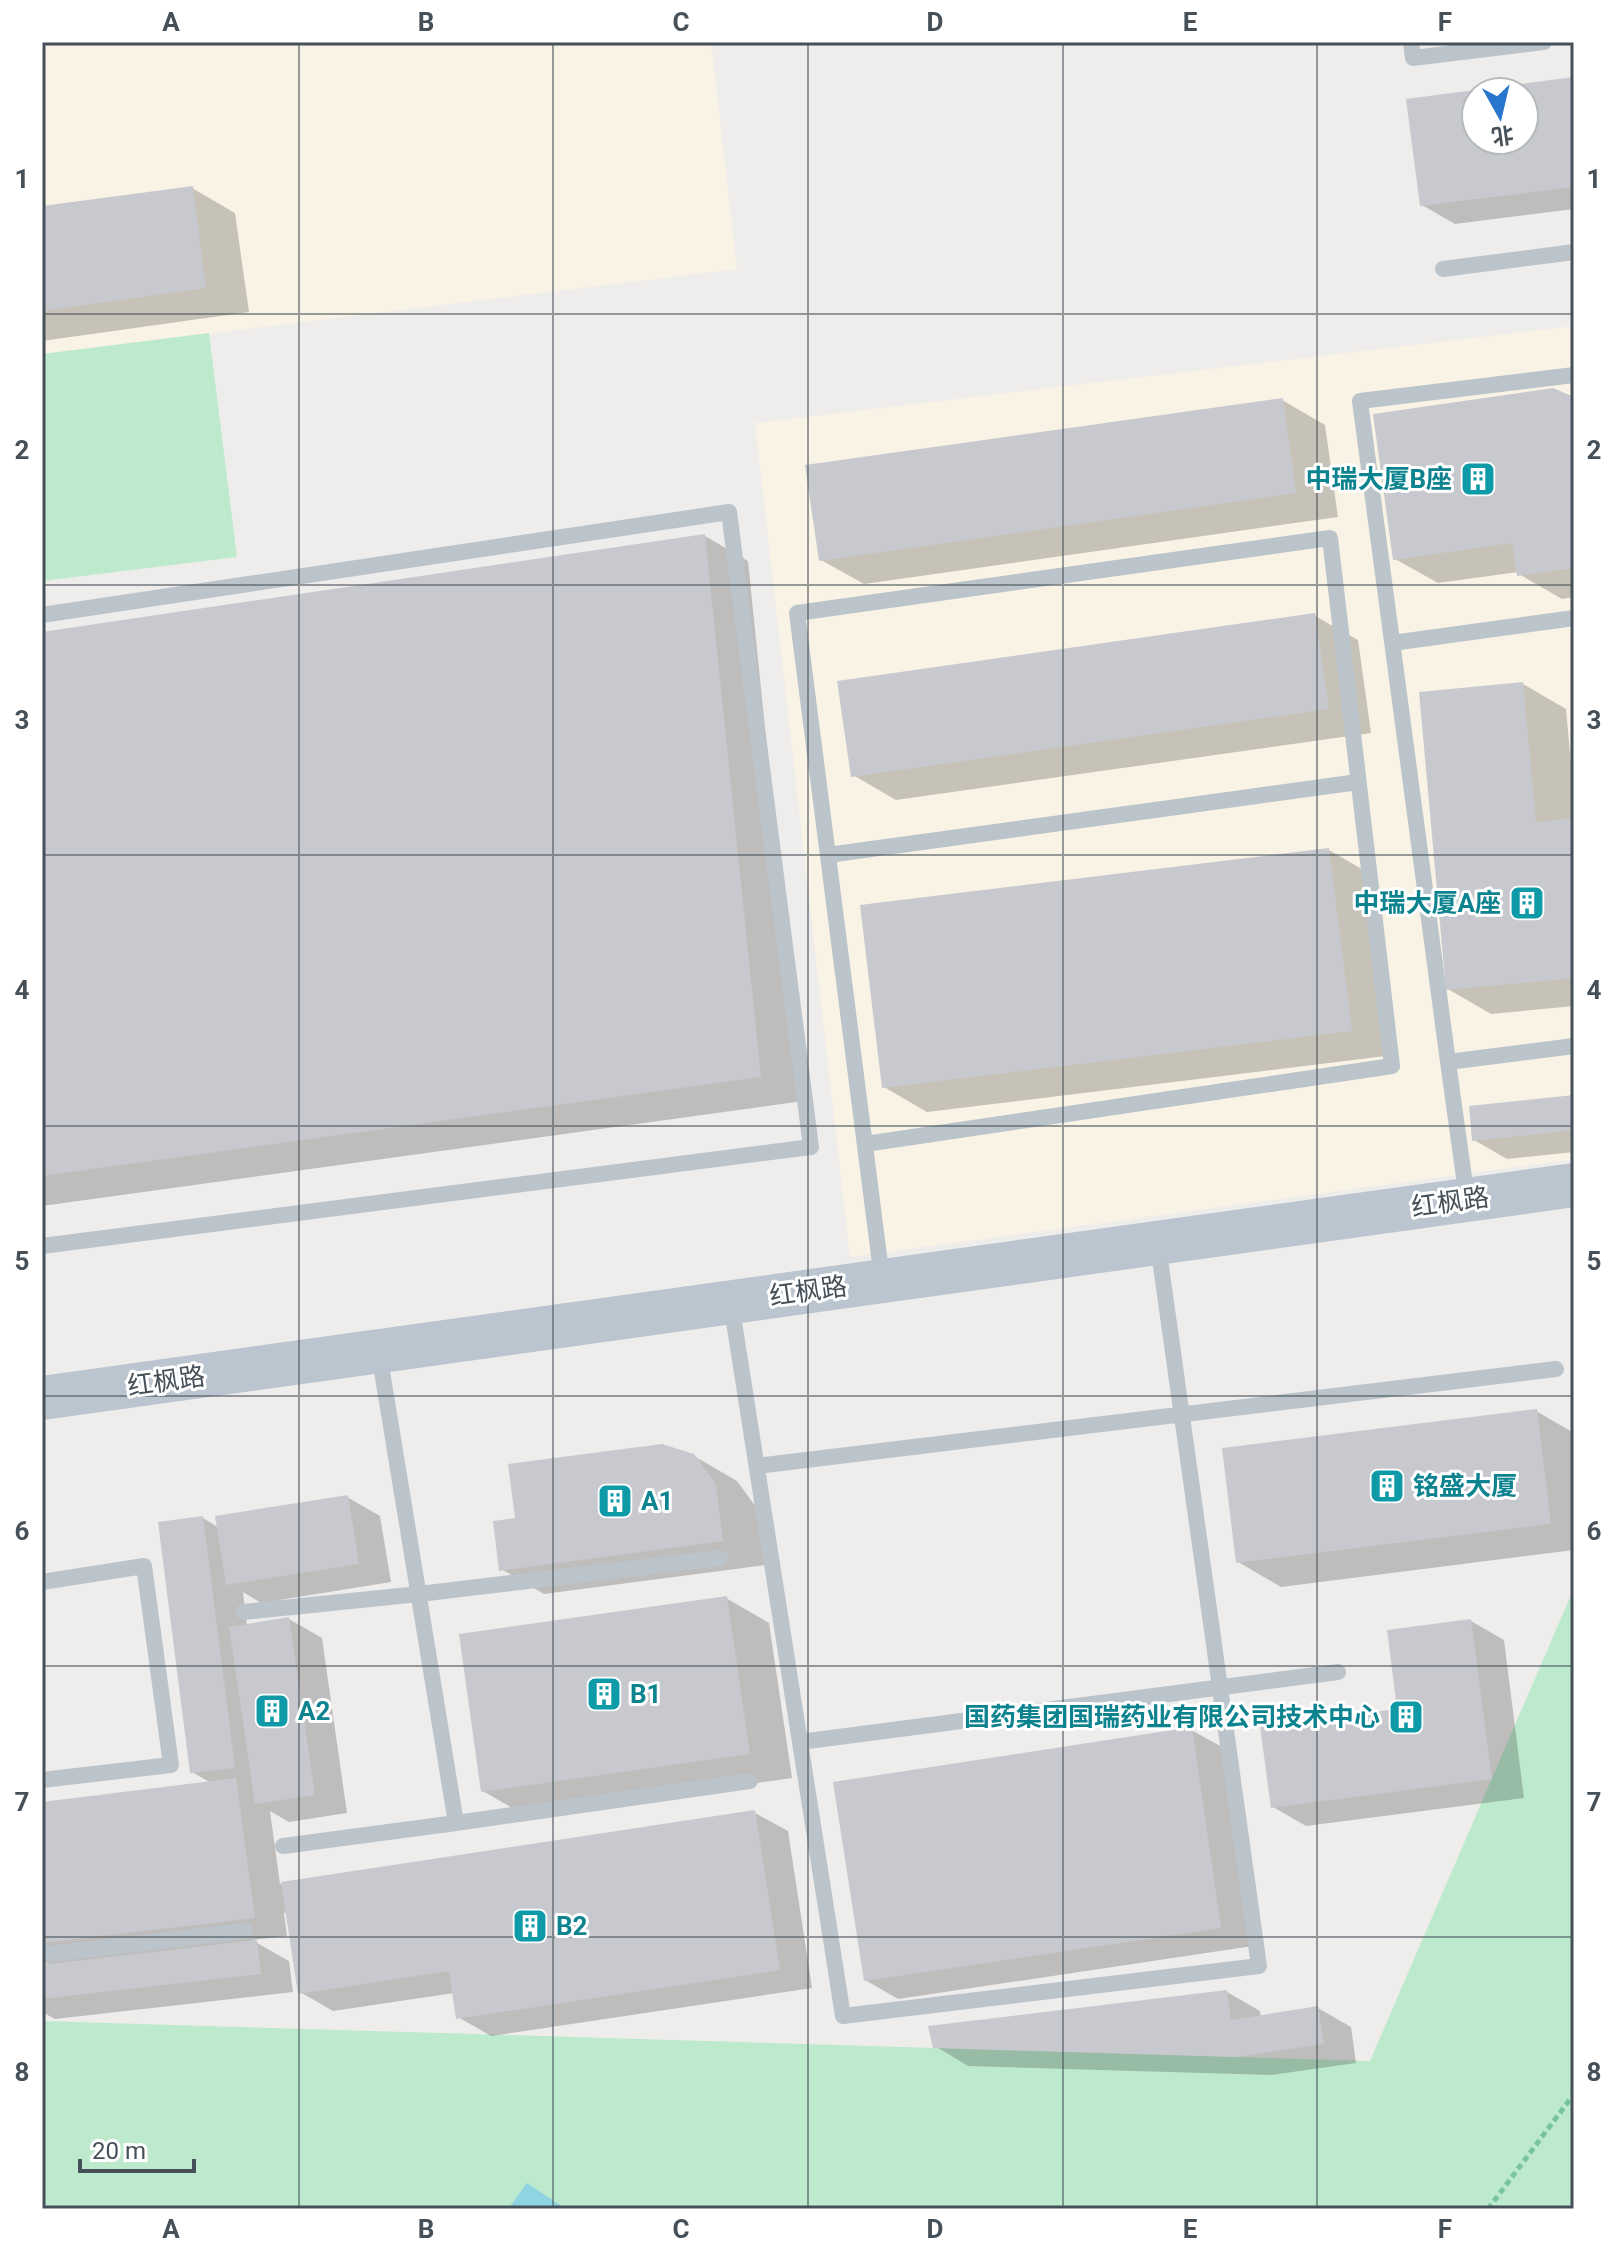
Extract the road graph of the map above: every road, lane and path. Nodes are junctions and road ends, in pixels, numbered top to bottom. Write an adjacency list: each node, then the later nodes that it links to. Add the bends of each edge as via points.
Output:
1 (1411, 42): 2 (lane, via 1413,58)
2 (1544, 42)
3 (1574, 252): 4 (lane)
4 (1443, 269)
5 (1574, 375): 8 (lane, via 1360,401)
6 (42, 615): 17 (lane, via 729,512 811,1147)
7 (1574, 618): 8 (lane)
8 (1392, 643): 12 (lane)
9 (1358, 782): 10 (lane); 10 (lane, via 1330,538 797,613); 13 (lane, via 1392,1066)
10 (828, 855): 13 (lane)
11 (1574, 1046): 12 (lane)
12 (1448, 1062): 15 (lane)
13 (865, 1144): 18 (lane)
14 (1574, 1185): 15 (street, 红枫路)
15 (1467, 1200): 16 (street, 红枫路)
16 (1157, 1243): 18 (street, 红枫路); 23 (lane)
17 (42, 1246)
18 (883, 1281): 19 (street, 红枫路)
19 (731, 1302): 20 (street, 红枫路); 24 (lane)
20 (379, 1351): 22 (street, 红枫路); 27 (lane)
21 (1556, 1369): 23 (lane)
22 (42, 1398)
23 (1182, 1416): 24 (lane); 30 (lane)
24 (757, 1466): 31 (lane)
25 (720, 1558): 27 (lane)
26 (42, 1582): 32 (lane, via 144,1566 171,1765)
27 (419, 1594): 28 (lane); 34 (lane)
28 (243, 1612)
29 (1338, 1672): 30 (lane)
30 (1220, 1688): 31 (lane); 31 (lane, via 1259,1966 843,2016)
31 (800, 1742)
32 (42, 1780)
33 (750, 1781): 34 (lane)
34 (456, 1823): 35 (lane)
35 (283, 1846)
36 (245, 1931): 37 (lane)
37 (42, 1955)
38 (1574, 2094): 39 (path)
39 (1488, 2209)

